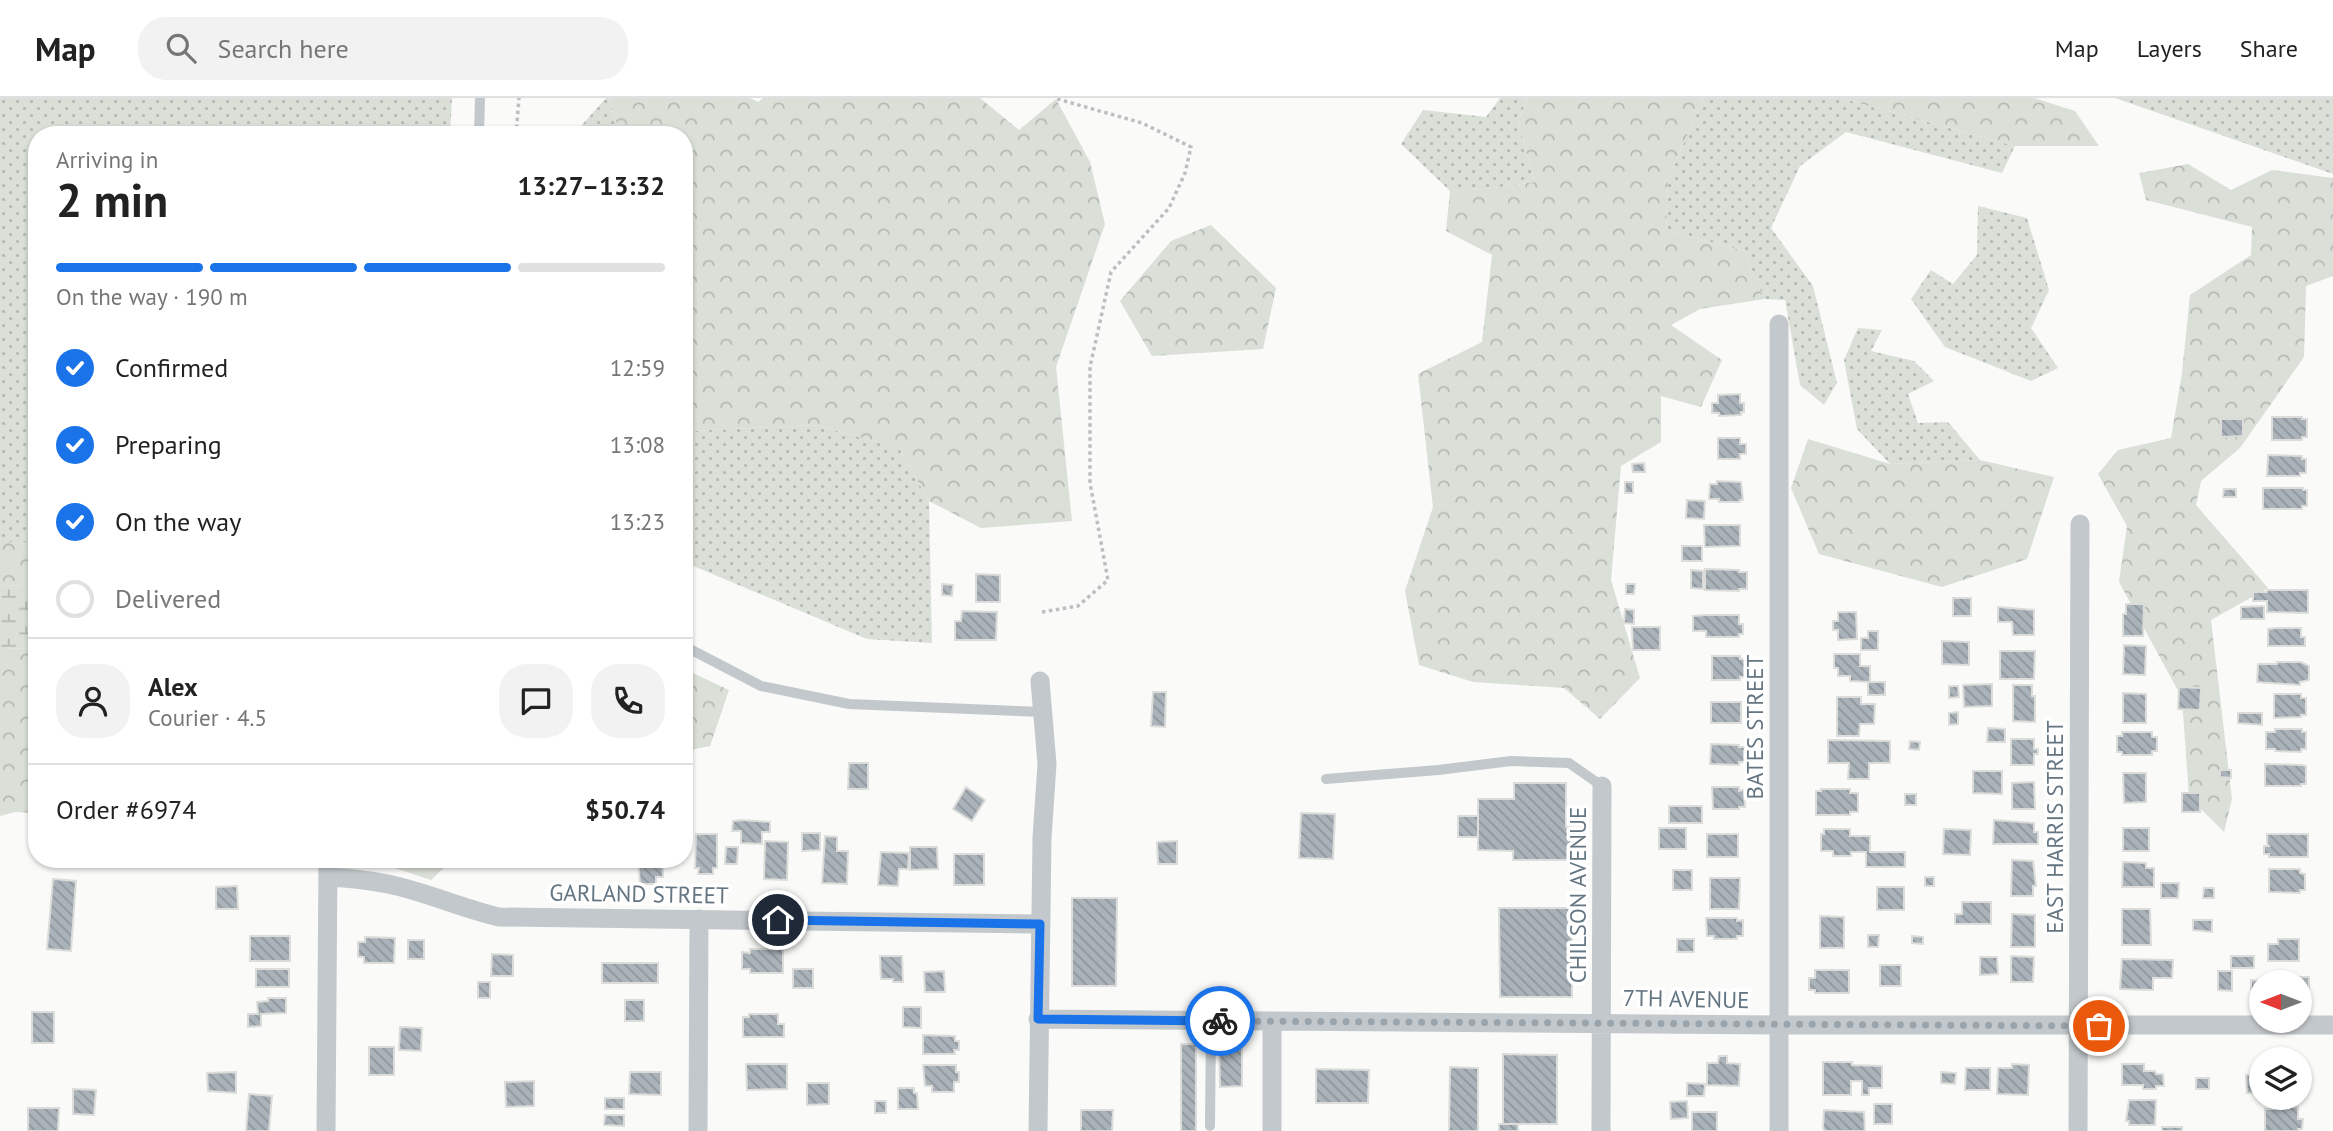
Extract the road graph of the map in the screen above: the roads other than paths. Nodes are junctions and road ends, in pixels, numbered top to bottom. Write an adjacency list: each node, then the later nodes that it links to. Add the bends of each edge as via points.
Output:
1 (480, 98): 2 (lane)
2 (479, 126)
3 (1779, 324): 17 (street, BATES STREET)
4 (2080, 524): 18 (street, EAST HARRIS STREET)
5 (693, 651): 7 (lane, via 761,686 849,704)
6 (1040, 681): 7 (street)
7 (1042, 712): 12 (street, via 1047,764)
8 (1326, 779): 9 (lane, via 1511,761 1569,764)
9 (1602, 786): 16 (street, CHILSON AVENUE)
10 (328, 868): 11 (street, GARLAND STREET, via 499,917); 21 (street)
11 (699, 919): 12 (street, GARLAND STREET); 22 (street)
12 (1040, 924): 13 (street)
13 (1038, 1019): 14 (street, 7TH AVENUE); 23 (street)
14 (1211, 1021): 15 (street, 7TH AVENUE); 20 (lane)
15 (1272, 1022): 16 (street, 7TH AVENUE); 24 (street)
16 (1602, 1023): 17 (street, 7TH AVENUE); 25 (street, CHILSON AVENUE)
17 (1780, 1025): 18 (street, 7TH AVENUE); 26 (street, BATES STREET)
18 (2079, 1025): 19 (street, 7TH AVENUE); 27 (street, EAST HARRIS STREET)
19 (2333, 1025)
20 (1210, 1126)
21 (326, 1131)
22 (698, 1131)
23 (1038, 1131)
24 (1272, 1131)
25 (1601, 1131)
26 (1779, 1131)
27 (2078, 1131)

